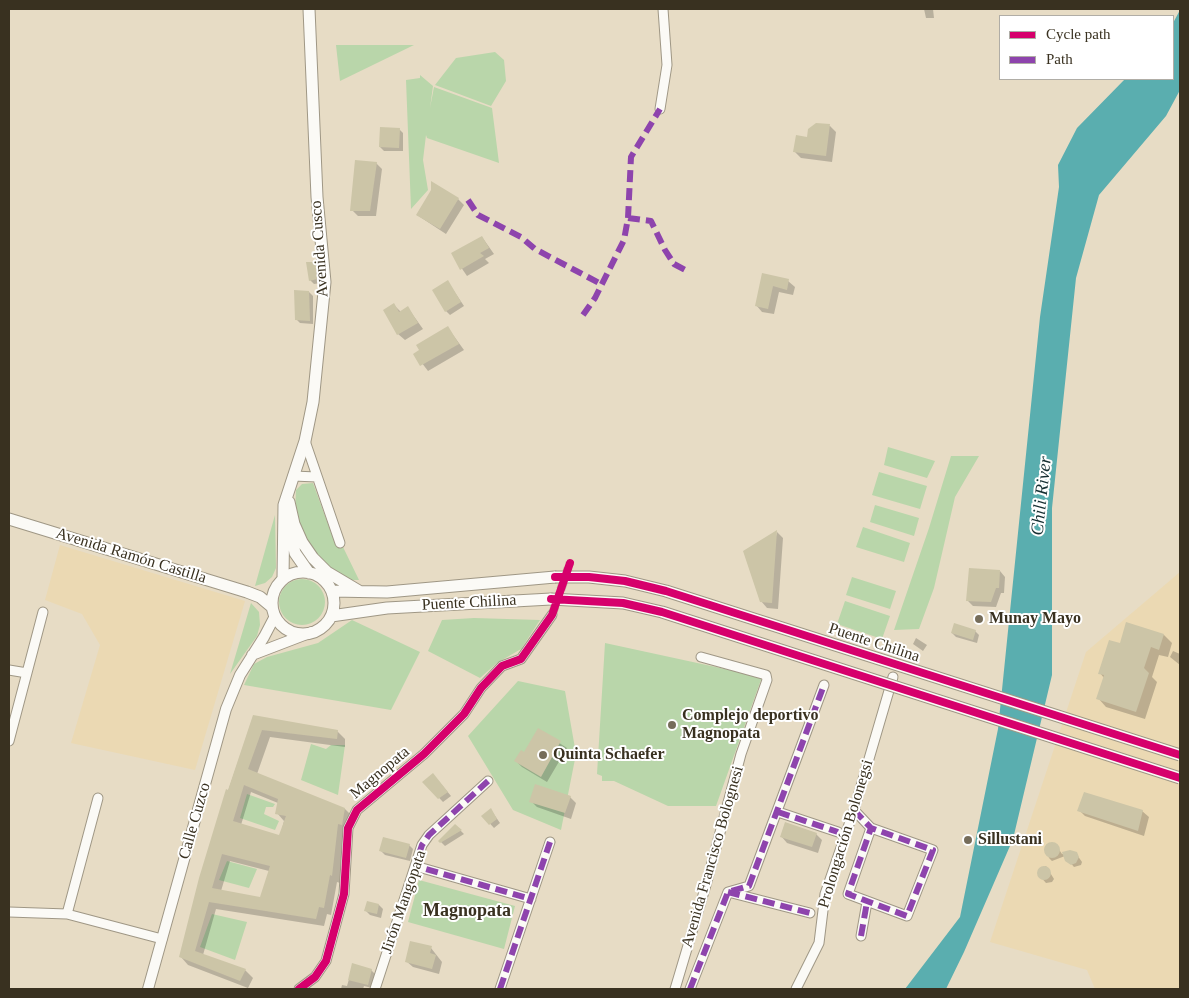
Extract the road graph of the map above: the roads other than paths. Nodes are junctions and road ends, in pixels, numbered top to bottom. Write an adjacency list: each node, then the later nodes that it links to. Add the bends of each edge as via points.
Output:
1 (310, 9): 4 (main road, Avenida Cusco, via 317,197 325,282 313,402)
2 (663, 9): 3 (street, via 667,64)
3 (660, 109)
4 (305, 441): 5 (street); 6 (main road, Avenida Cusco)
5 (317, 477): 6 (street); 9 (street)
6 (292, 480): 7 (main road, Avenida Cusco); 11 (main road, Avenida Cusco, via 283,515)
7 (289, 502): 10 (main road, Avenida Cusco, via 291,541); 14 (main road, via 294,524 313,558 327,572)
8 (9, 520): 13 (main road, Avenida Ramón Castilla)
9 (340, 542)
10 (309, 573): 11 (main road, via 295,573); 12 (main road, via 325,581)
11 (280, 582): 13 (main road); 16 (main road, via 273,596)
12 (332, 591): 14 (main road, Puente Chilina); 18 (main road)
13 (252, 593): 16 (main road, Avenida Ramón Castilla)
14 (363, 593): 27 (main road, Puente Chilina, bridge, via 555,577 625,581 666,591)
15 (43, 612): 23 (street)
16 (273, 612): 19 (main road, via 279,622 292,632); 20 (street, Calle Cuzco, via 264,637)
17 (552, 615): 46 (street, Magnopata, via 521,659 502,666 481,688 464,714 437,741 357,810 348,828 344,894 326,961)
18 (331, 616): 19 (main road); 28 (main road, Puente Chilina, bridge, via 387,608 550,599 623,603 662,612)
19 (312, 632): 20 (street)
20 (251, 656): 44 (street, Calle Cuzco, via 226,709)
21 (701, 657): 49 (street, Avenida Francisco Bolognesi, via 766,675 767,680 741,754)
22 (9, 670): 23 (street)
23 (27, 673): 26 (street)
24 (894, 677): 31 (street, Prolongación Bolonegsi)
25 (824, 686): 32 (street)
26 (9, 741)
27 (1180, 755)
28 (1180, 778)
29 (488, 781): 36 (street, Jirón Mangopata, via 429,835)
30 (98, 798): 42 (street)
31 (854, 810): 33 (street); 51 (street, Prolongación Bolonegsi, via 825,894 819,943)
32 (778, 812): 34 (street); 37 (street, via 749,886)
33 (871, 828): 39 (street, via 848,892); 39 (street, via 932,848 934,852 909,914)
34 (838, 832)
35 (550, 842): 38 (street)
36 (415, 866): 38 (street); 47 (street, Jirón Mangopata)
37 (728, 892): 41 (street); 50 (street)
38 (531, 899): 48 (street)
39 (867, 902): 43 (street)
40 (9, 912): 42 (street)
41 (810, 913)
42 (67, 914): 44 (street)
43 (860, 936)
44 (162, 939): 45 (street, Calle Cuzco)
45 (148, 989)
46 (299, 989)
47 (375, 989)
48 (500, 989)
49 (675, 989)
50 (690, 989)
51 (796, 989)

